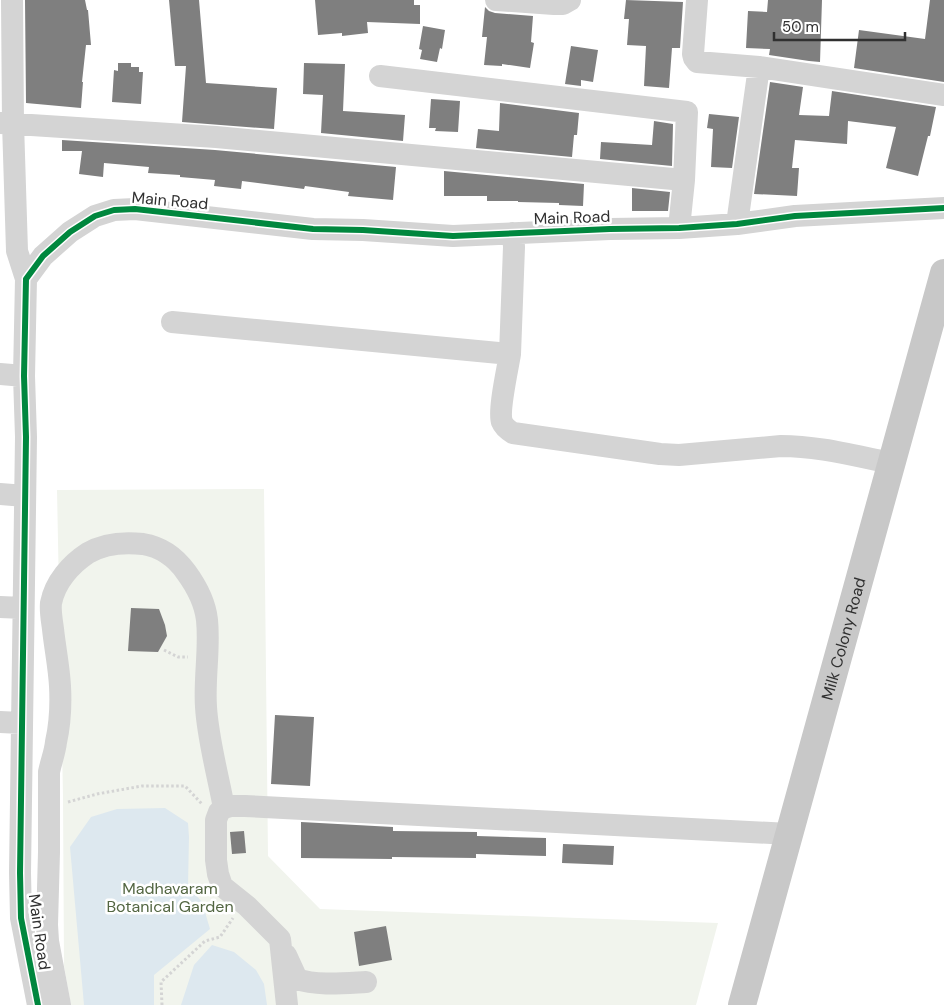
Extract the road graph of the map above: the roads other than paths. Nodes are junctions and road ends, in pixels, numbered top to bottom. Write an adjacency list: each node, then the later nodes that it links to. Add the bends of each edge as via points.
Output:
1 (0, 0): 2 (street)
2 (12, 0): 9 (street)
3 (496, 0): 4 (street, via 554,4)
4 (570, 0)
5 (696, 0): 6 (street, via 693,54 697,62)
6 (759, 67): 8 (street); 12 (street)
7 (380, 76): 10 (street, via 688,112)
8 (944, 96)
9 (7, 123): 10 (street, via 216,137); 15 (street)
10 (684, 180): 13 (street)
11 (944, 208): 12 (street, Main Road, via 795,216)
12 (738, 224): 13 (street, Main Road)
13 (679, 228): 14 (street, Main Road)
14 (513, 233): 17 (street, Main Road, via 453,236 313,229 114,210 95,216 70,232 44,256); 19 (street)
15 (8, 251): 17 (street)
16 (944, 273): 22 (main road, Milk Colony Road)
17 (26, 279): 21 (street, Main Road)
18 (172, 322): 19 (street)
19 (510, 354): 22 (street, via 501,413 503,424 513,432 660,454 796,446)
20 (0, 374): 21 (street)
21 (24, 376): 24 (street, Main Road)
22 (892, 463): 29 (main road, Milk Colony Road)
23 (0, 494): 24 (street)
24 (25, 496): 26 (street, Main Road)
25 (0, 607): 26 (street)
26 (23, 608): 27 (street, Main Road, via 24,629)
27 (11, 722): 30 (street, Main Road)
28 (220, 814): 29 (street, via 231,806 245,806); 31 (street, via 216,860 222,886); 34 (street, via 206,708 207,619 196,586 182,566 167,553 150,546 129,542 89,552 62,577 51,604 60,705 49,772 47,925)
29 (789, 834): 36 (main road, Milk Colony Road)
30 (10, 872): 33 (street, Main Road)
31 (280, 939): 32 (street, via 296,979 312,983); 35 (street)
32 (366, 982)
33 (38, 1005)
34 (60, 1005)
35 (287, 1005)
36 (742, 1005)

